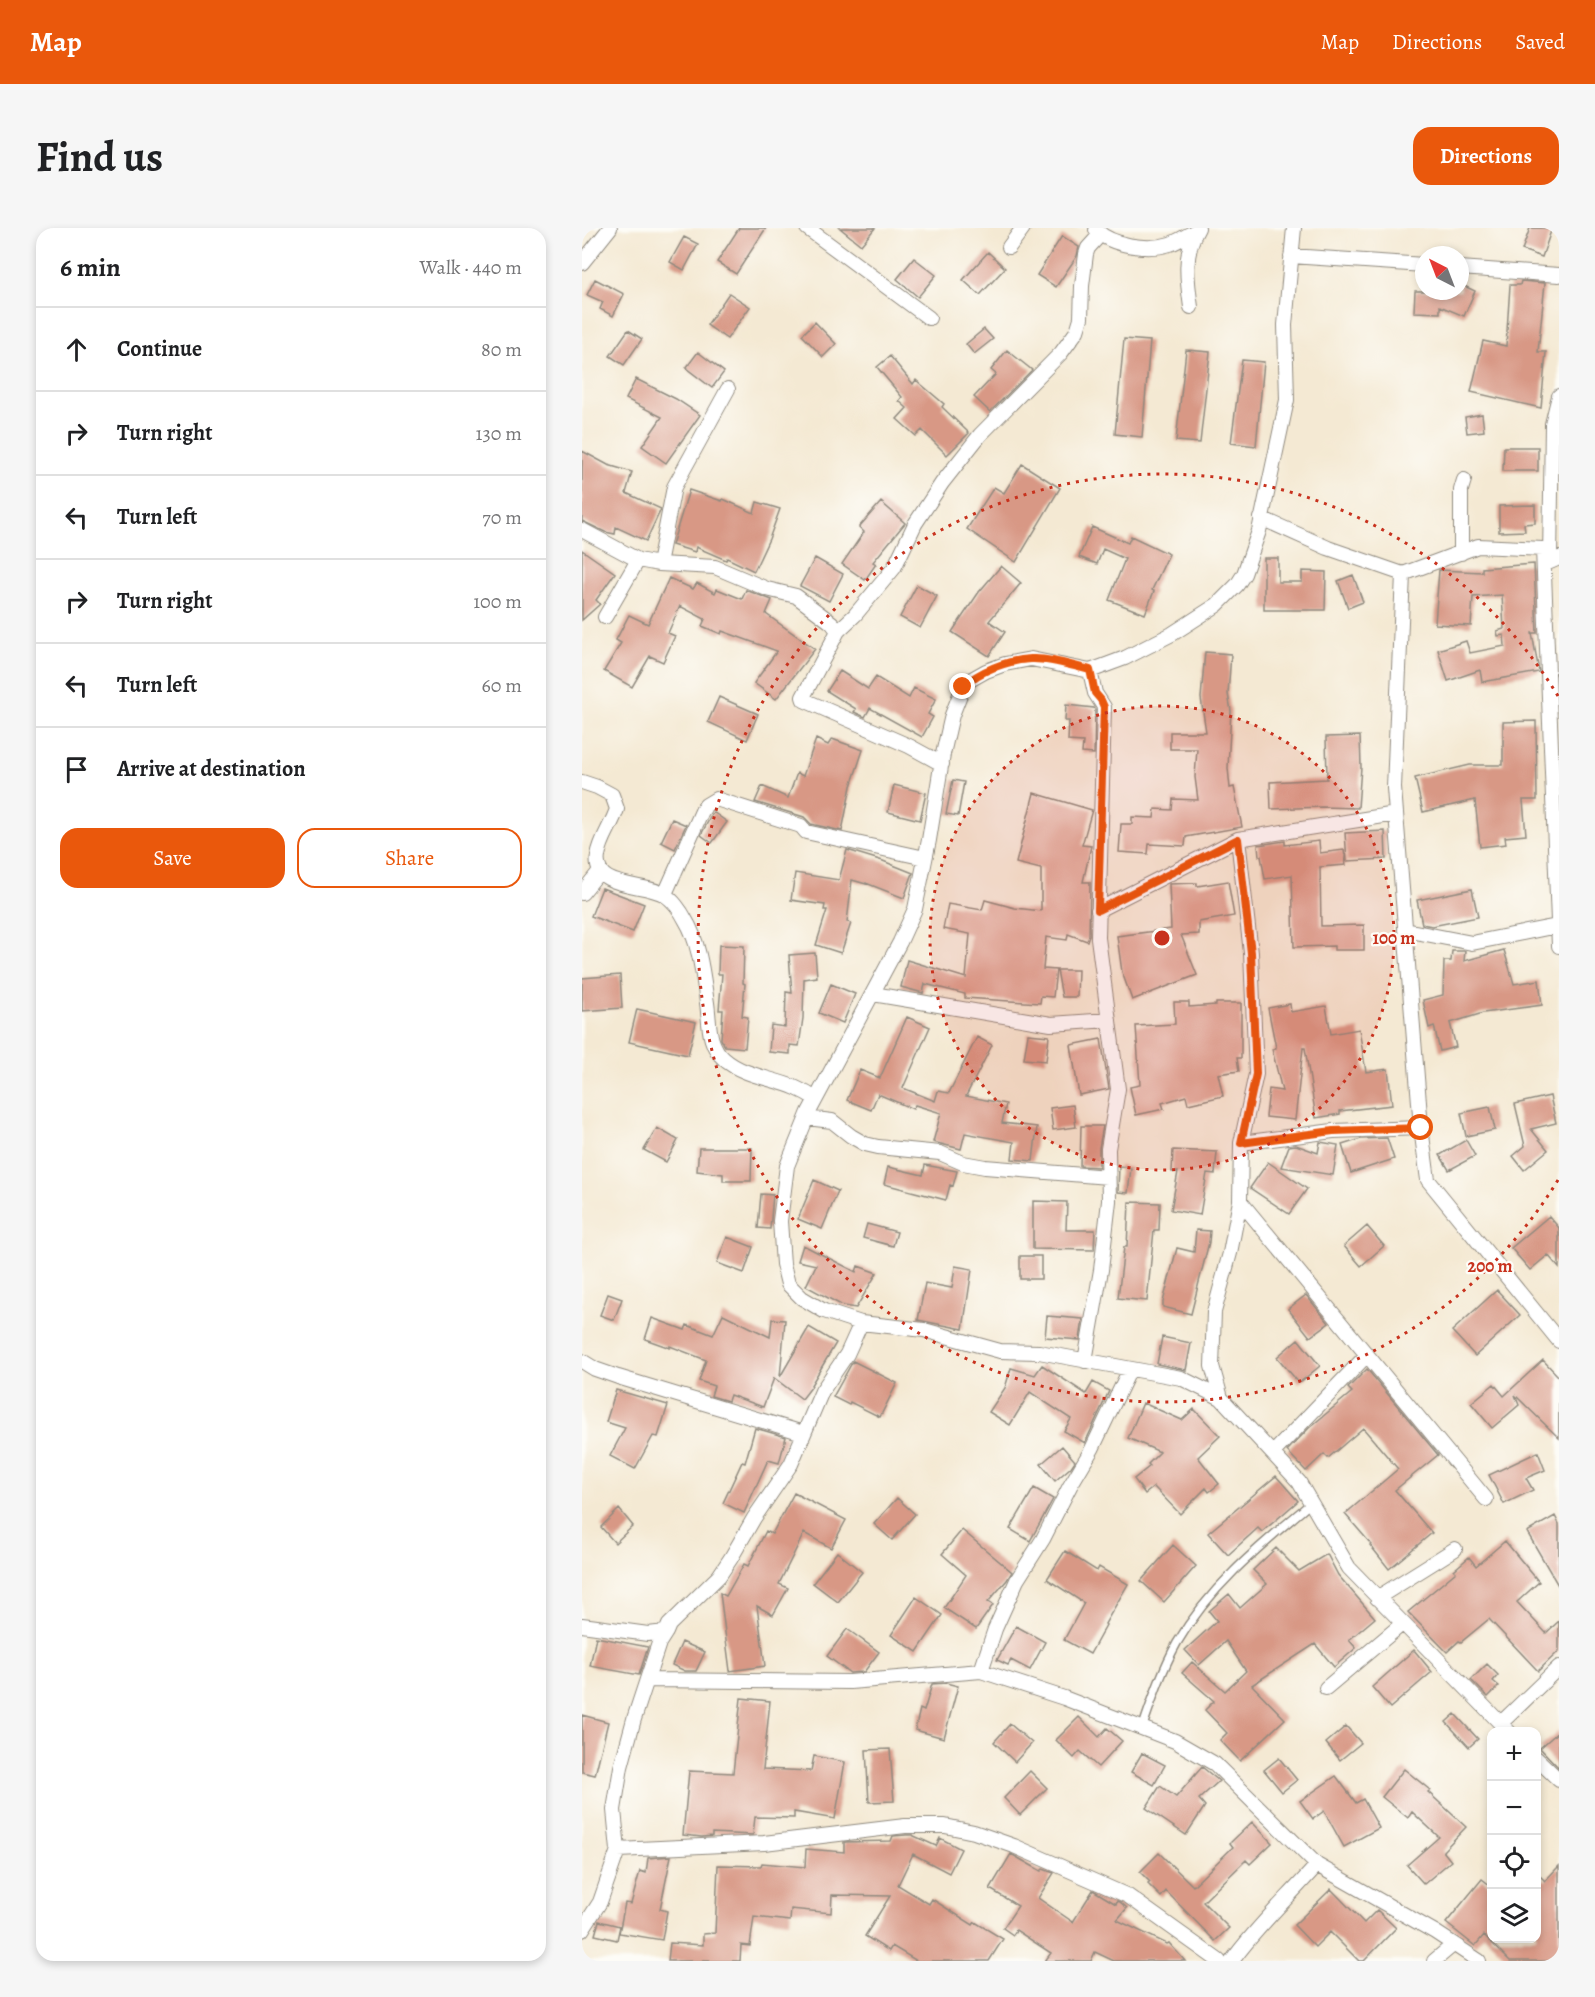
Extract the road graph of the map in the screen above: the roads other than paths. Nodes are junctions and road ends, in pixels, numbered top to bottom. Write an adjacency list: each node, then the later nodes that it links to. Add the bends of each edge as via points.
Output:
1 (610, 228): 11 (street)
2 (807, 228): 16 (street)
3 (1023, 228): 8 (street)
4 (1294, 228): 10 (street)
5 (1197, 230): 7 (street); 9 (street)
6 (1099, 232): 7 (street, via 1113,242 1136,246); 29 (street, via 1086,254 1081,318 1071,342 980,435 915,524 894,568)
7 (1170, 244): 9 (street)
8 (1009, 247)
9 (1187, 256): 15 (street)
10 (1291, 256): 12 (street); 20 (street, via 1285,325 1287,400)
11 (582, 263)
12 (1415, 264)
13 (1469, 269): 14 (street)
14 (1559, 275)
15 (1191, 307)
16 (930, 318)
17 (728, 389): 26 (street, via 674,487)
18 (1559, 396): 25 (street, via 1552,423)
19 (1464, 480): 23 (street)
20 (1262, 518): 27 (street, via 1328,548); 30 (street, via 1244,574 1217,605 1153,644)
21 (582, 530): 24 (street)
22 (1543, 549): 23 (street, via 1478,546); 25 (street); 40 (street)
23 (1461, 553): 27 (street)
24 (638, 560): 26 (street); 28 (street)
25 (1554, 560)
26 (659, 564): 29 (street, via 715,567 767,589 796,596)
27 (1403, 574): 33 (street)
28 (605, 617)
29 (838, 631): 31 (street, via 804,691 804,700)
30 (1090, 670): 31 (street, via 1031,659 1005,664 970,680 963,687 952,715); 39 (street, via 1095,693 1104,707)
31 (942, 764): 35 (street)
32 (582, 782): 36 (street, via 612,795 617,809 598,854)
33 (1396, 814): 34 (street); 41 (street)
34 (1238, 839): 39 (street); 48 (street, via 1251,953 1256,1074)
35 (925, 858): 38 (street, via 806,832 801,826 716,799 702,811); 43 (street, via 915,909)
36 (599, 872): 37 (street); 38 (street, via 607,878)
37 (582, 893)
38 (665, 894): 45 (street, via 686,920 694,939 708,1005 710,1036 716,1049 737,1068)
39 (1098, 910): 44 (street)
40 (1557, 926): 41 (street, via 1472,943); 42 (street)
41 (1405, 930): 47 (street)
42 (1559, 946)
43 (873, 994): 44 (street, via 1051,1024); 45 (street)
44 (1109, 1020): 49 (street, via 1118,1089 1110,1132)
45 (816, 1099): 46 (street)
46 (807, 1118): 49 (street, via 832,1120 851,1136 879,1147 940,1153 985,1167); 51 (street, via 787,1166 780,1221 788,1284 824,1311)
47 (1421, 1128): 48 (street, via 1333,1131); 52 (street, via 1428,1180)
48 (1241, 1143): 50 (street)
49 (1108, 1177): 55 (street, via 1101,1270)
50 (1240, 1201): 53 (street); 57 (street, via 1214,1312 1212,1366)
51 (861, 1323): 55 (street, via 924,1330 1000,1351 1039,1352); 58 (street)
52 (1559, 1341)
53 (1366, 1356): 59 (street); 60 (street)
54 (582, 1361): 58 (street, via 618,1377)
55 (1085, 1361): 56 (street)
56 (1130, 1369): 57 (street, via 1181,1378); 68 (street, via 1092,1449 1017,1580)
57 (1221, 1398): 59 (street)
58 (802, 1433): 66 (street, via 790,1464 719,1576)
59 (1273, 1453): 61 (street, via 1299,1482)
60 (1486, 1499)
61 (1311, 1503): 63 (street, via 1349,1568); 72 (lane, via 1251,1553 1213,1593 1178,1642 1159,1680)
62 (1455, 1549): 63 (street)
63 (1377, 1598): 64 (street)
64 (1402, 1624): 70 (street); 71 (street)
65 (582, 1625): 66 (street, via 648,1634)
66 (666, 1632): 69 (street)
67 (1559, 1667): 71 (street)
68 (981, 1671): 69 (street, via 850,1682); 72 (street)
69 (648, 1680): 75 (street, via 621,1767 614,1810)
70 (1326, 1688)
71 (1505, 1727)
72 (1142, 1729): 76 (street, via 1174,1741 1215,1764)
73 (1541, 1763): 74 (street)
74 (1559, 1780)
75 (618, 1850): 77 (street, via 600,1902); 79 (street, via 764,1843 905,1826 945,1826 1014,1846 1128,1896)
76 (1317, 1864): 78 (street); 80 (street, via 1248,1938)
77 (582, 1930)
78 (1453, 1945): 81 (street); 82 (street)
79 (1219, 1961)
80 (1232, 1961)
81 (1434, 1961)
82 (1479, 1961)

